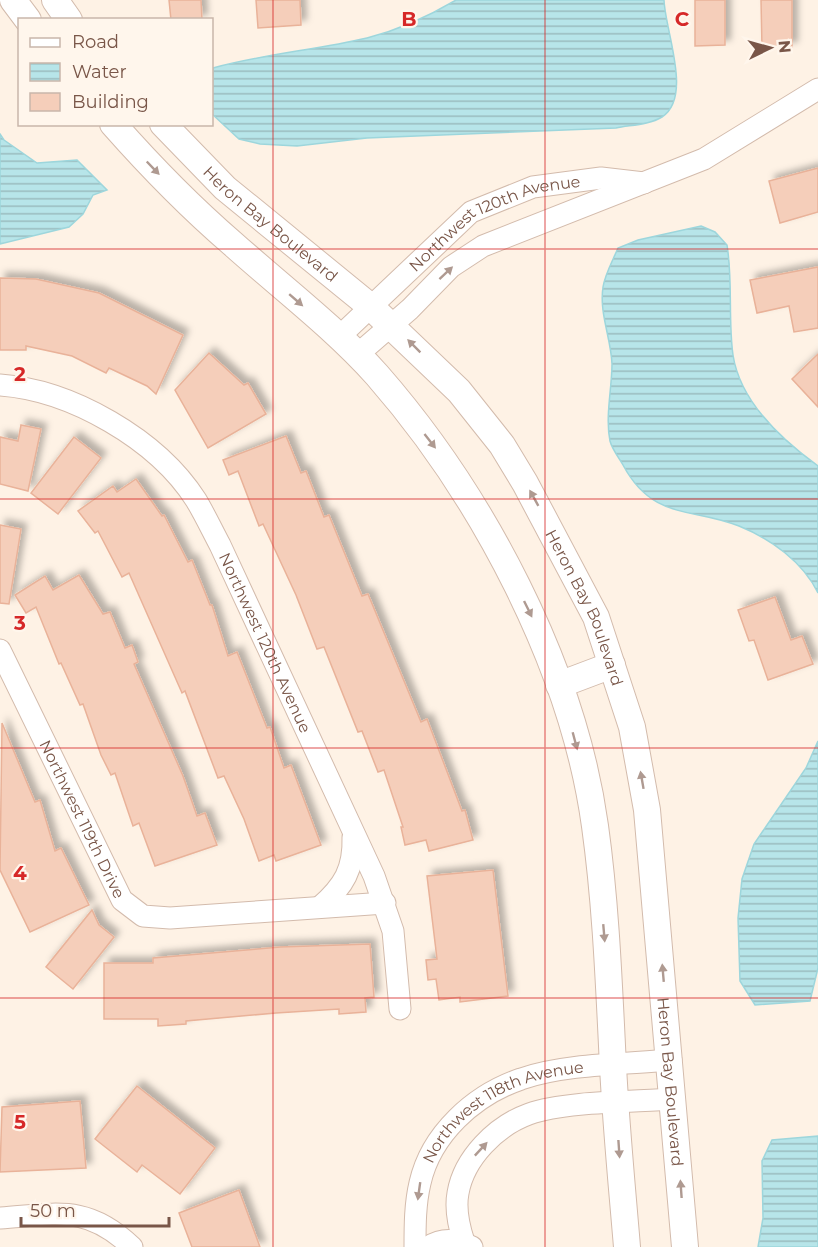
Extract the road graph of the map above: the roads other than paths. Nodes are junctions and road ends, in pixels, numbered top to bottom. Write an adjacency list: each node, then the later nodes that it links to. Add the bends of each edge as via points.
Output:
1 (13, 0): 3 (street)
2 (55, 0): 4 (street)
3 (26, 18)
4 (68, 18)
5 (818, 89): 8 (street, Northwest 120th Avenue, via 704,159)
6 (115, 126): 11 (street, one-way to 11, via 151,167)
7 (165, 126): 9 (street, Heron Bay Boulevard, via 225,188)
8 (644, 183): 9 (street, Northwest 120th Avenue, via 601,178 533,187 471,212); 10 (street, Northwest 120th Avenue, one-way to 8, via 451,267 483,246)
9 (371, 307): 10 (street, Heron Bay Boulevard); 11 (street, Northwest 120th Avenue)
10 (391, 324): 11 (street, Northwest 120th Avenue); 14 (street, Heron Bay Boulevard, one-way to 10, via 596,617 502,445 459,391)
11 (348, 346): 15 (street, one-way to 15, via 442,456 509,570 539,631)
12 (0, 386): 16 (street, Northwest 120th Avenue, via 57,396 100,416 138,440 195,499)
13 (0, 650): 18 (street, Northwest 119th Drive, via 122,900 143,916 170,918)
14 (612, 665): 15 (street); 20 (street, Heron Bay Boulevard, one-way to 14, via 648,810 632,727)
15 (559, 685): 21 (street, one-way to 21, via 595,824)
16 (353, 834): 17 (street, Northwest 120th Avenue); 18 (street, via 354,857 347,877)
17 (385, 903): 18 (street, Northwest 119th Drive); 19 (street, Northwest 120th Avenue, via 393,931)
18 (320, 907)
19 (400, 1008)
20 (671, 1060): 21 (street, Northwest 118th Avenue); 22 (street, Heron Bay Boulevard)
21 (613, 1066): 23 (street); 27 (street, Northwest 118th Avenue, one-way to 27, via 522,1078 493,1091 460,1115 432,1151 420,1182)
22 (674, 1099): 23 (street, Northwest 118th Avenue); 30 (street, Heron Bay Boulevard, one-way to 22)
23 (616, 1103): 25 (street, Northwest 118th Avenue, one-way to 23, via 458,1223 458,1193 466,1167 481,1148 503,1128 529,1114); 29 (street, one-way to 29)
24 (0, 1218): 26 (street, via 70,1213 99,1221)
25 (468, 1245): 28 (street, via 441,1241)
26 (132, 1247)
27 (415, 1247)
28 (428, 1247)
29 (627, 1247)
30 (685, 1247)

